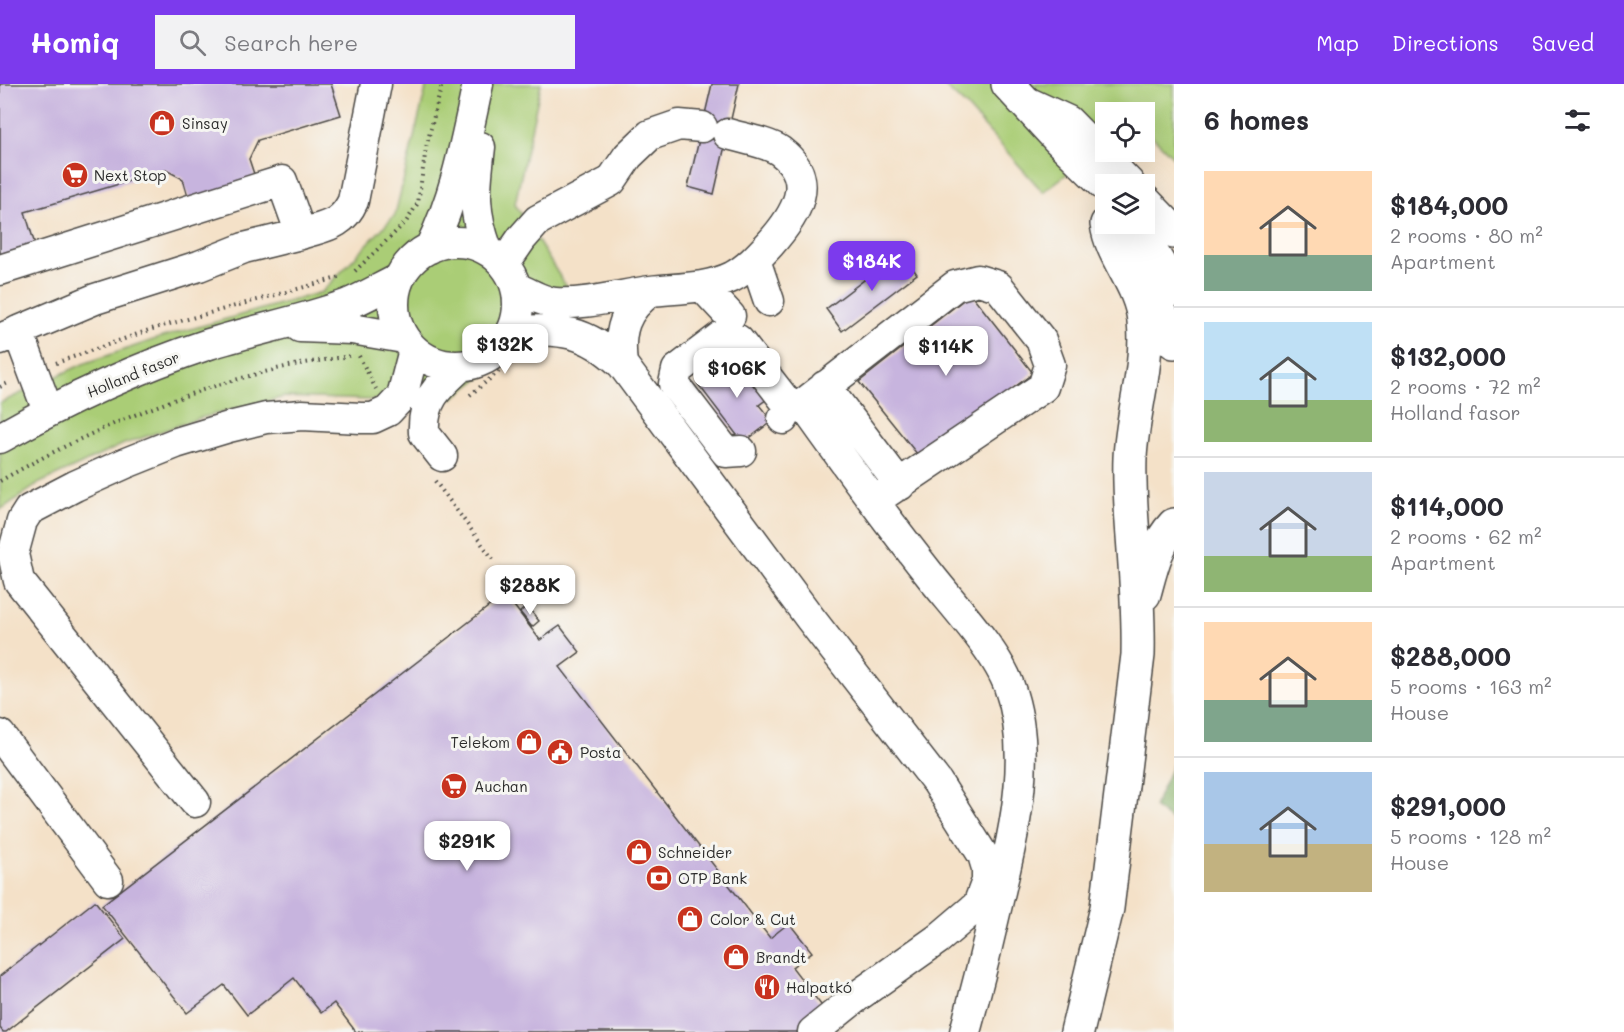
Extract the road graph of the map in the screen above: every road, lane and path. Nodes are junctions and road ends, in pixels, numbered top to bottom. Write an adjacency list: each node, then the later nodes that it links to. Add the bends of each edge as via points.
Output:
1 (376, 84): 12 (street, via 348,212 344,218)
2 (442, 84): 25 (path, via 426,148 418,203 406,222 356,271)
3 (478, 84): 16 (street, via 457,176)
4 (493, 84): 18 (street, via 483,124 475,207 479,228)
5 (1019, 95): 6 (main road); 8 (main road, via 1067,122)
6 (1059, 139): 7 (main road); 9 (main road)
7 (1097, 174)
8 (1118, 174)
9 (1095, 201)
10 (1155, 212): 11 (main road)
11 (1174, 232)
12 (301, 234): 19 (street, via 282,181); 28 (street, via 244,248 95,299)
13 (1110, 234): 48 (main road, via 1141,302 1144,319 1145,359 1129,477)
14 (1115, 234): 29 (main road, via 1147,284)
15 (1140, 234): 22 (main road)
16 (429, 248): 18 (street, via 464,242); 20 (street, via 411,261)
17 (755, 260): 18 (street, via 788,225 798,205 801,184 795,165 778,149 679,125 650,135 628,156 611,181 538,220); 21 (street, via 732,277); 24 (street)
18 (503, 267): 23 (street, via 552,303); 27 (street, via 518,310)
19 (0, 270)
20 (399, 279): 25 (street, Holland fasor); 30 (street, via 394,309 397,324)
21 (702, 286): 23 (street); 26 (street)
22 (1174, 289)
23 (651, 291): 31 (street, via 628,314 620,348)
24 (769, 301)
25 (350, 316): 30 (street, Holland fasor); 33 (path, via 155,328); 36 (street, Holland fasor, via 273,326 208,345 146,367); 37 (path); 41 (path, via 287,367 158,405)
26 (730, 316)
27 (513, 331): 31 (street, via 550,329 575,334 597,343); 32 (street, via 491,356)
28 (9, 335): 33 (street)
29 (1174, 342)
30 (409, 344): 32 (street, via 436,363); 37 (street, via 402,396)
31 (622, 363): 52 (street, via 937,782 983,855 987,868 987,881 978,905)
32 (461, 366): 40 (street, via 435,389 425,410 424,433)
33 (32, 371): 34 (path); 36 (street)
34 (0, 387)
35 (804, 403): 39 (street, via 787,412 787,404 731,336 723,335 677,370 674,384 726,452); 42 (street); 42 (street, via 955,286 978,280 998,286 1041,340 1050,365 1043,387); 43 (street)
36 (48, 411): 38 (street, Holland fasor)
37 (388, 411): 44 (street, via 373,418 302,415 229,427 176,442)
38 (0, 438)
39 (741, 451)
40 (435, 464): 47 (path)
41 (0, 482)
42 (900, 485): 43 (street)
43 (874, 501): 53 (street, via 1001,667 1019,724 1015,822)
44 (29, 510): 46 (street); 50 (street, via 22,521 14,554 20,581)
45 (1174, 525): 48 (main road, via 1155,556)
46 (0, 526)
47 (493, 559)
48 (1139, 614): 54 (main road, via 1138,655 1107,908)
49 (0, 735): 51 (street)
50 (195, 802)
51 (108, 880)
52 (813, 1032)
53 (965, 1032)
54 (1077, 1032)

